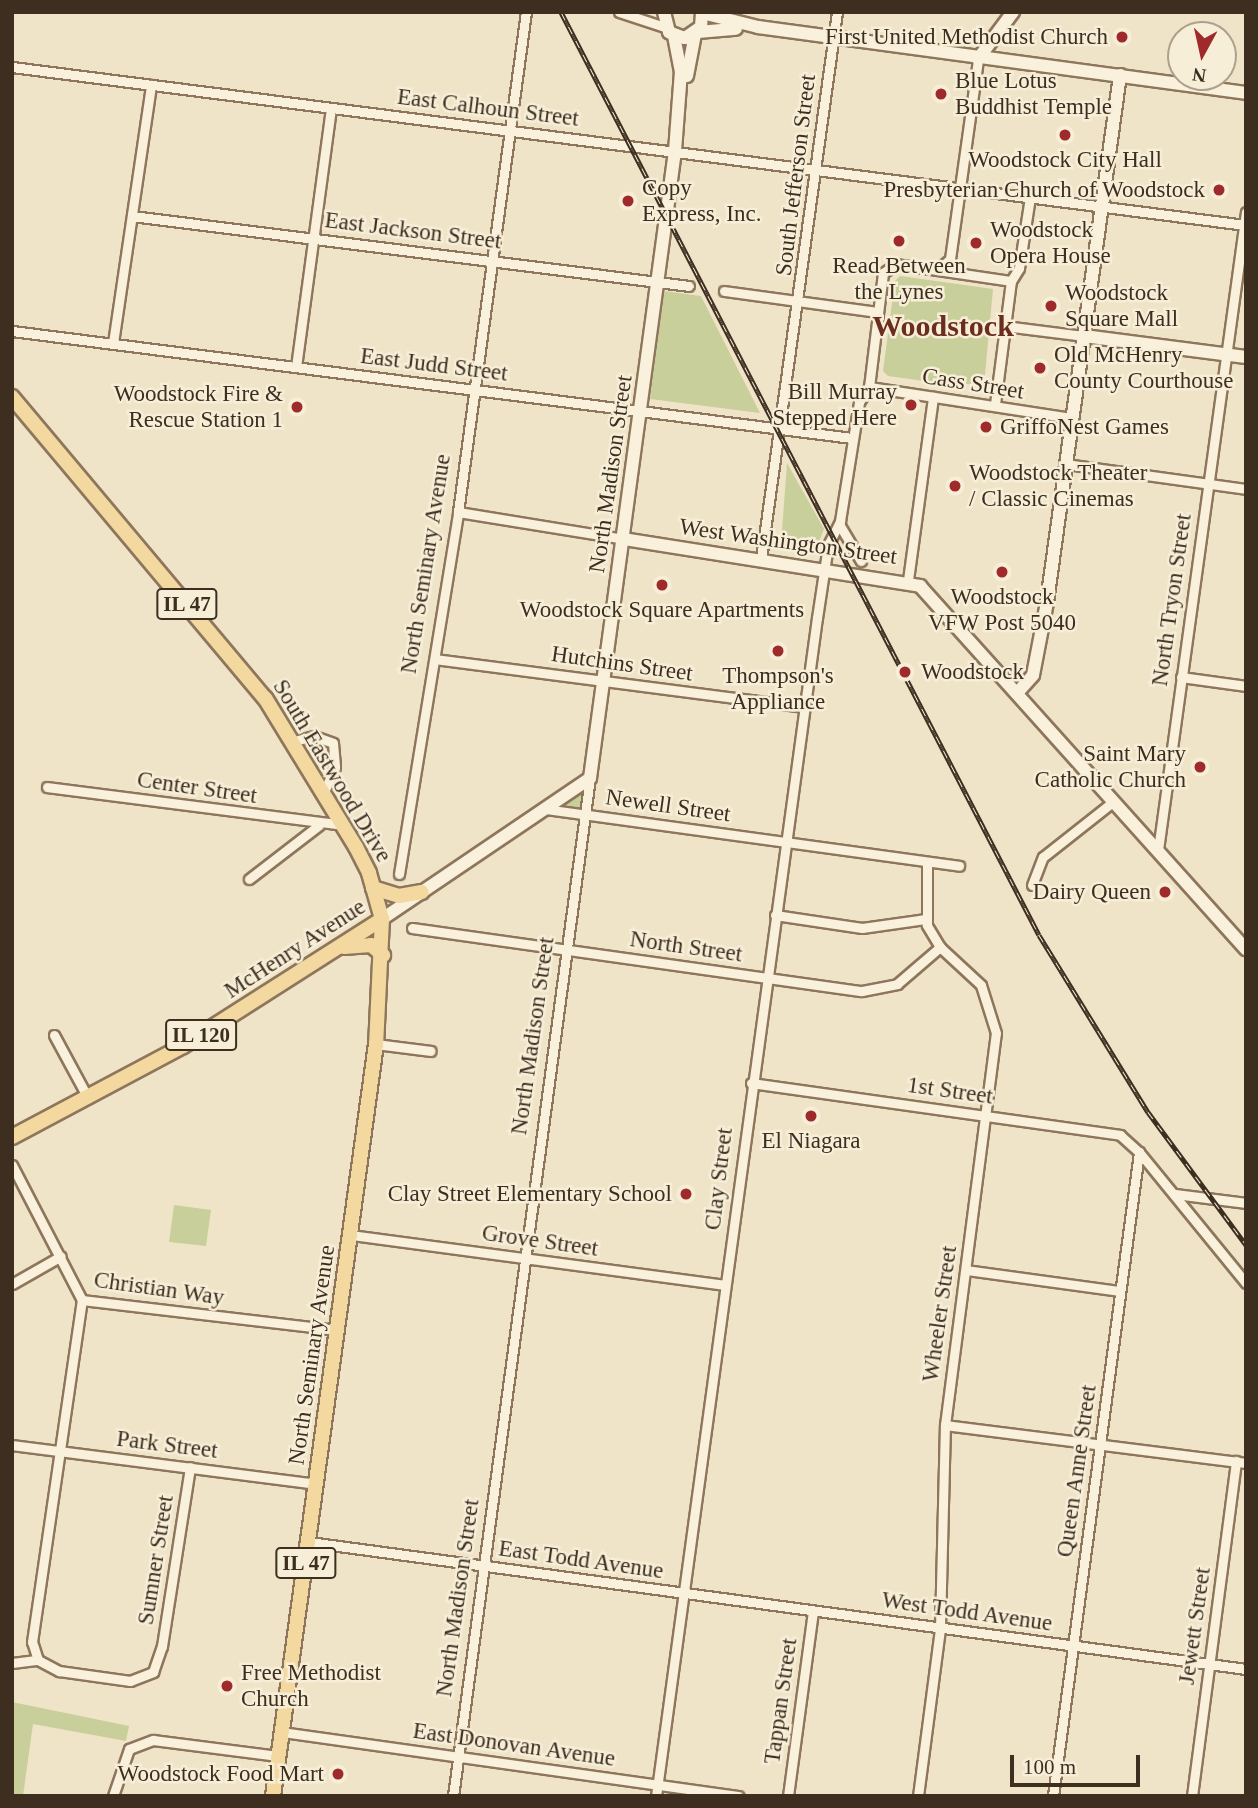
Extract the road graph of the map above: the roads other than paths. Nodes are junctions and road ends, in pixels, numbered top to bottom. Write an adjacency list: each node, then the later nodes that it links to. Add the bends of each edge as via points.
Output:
1 (527, 12): 18 (street, North Seminary Avenue)
2 (619, 12): 8 (street)
3 (664, 12): 8 (street)
4 (837, 12): 10 (street, South Jefferson Street)
5 (1013, 12): 11 (street)
6 (702, 13): 7 (street); 9 (street)
7 (758, 27): 9 (street); 10 (street)
8 (670, 32): 9 (street); 16 (street, via 681,62)
9 (696, 33): 16 (street)
10 (833, 37): 11 (street); 20 (street, South Jefferson Street)
11 (978, 59): 13 (street); 21 (street)
12 (12, 67): 14 (street, East Calhoun Street)
13 (1120, 75): 15 (street); 23 (street)
14 (151, 85): 17 (street, East Calhoun Street); 25 (street)
15 (1246, 93)
16 (680, 107): 19 (street, North Madison Street)
17 (331, 108): 18 (street, East Calhoun Street); 27 (street)
18 (509, 130): 19 (street, East Calhoun Street); 28 (street, North Seminary Avenue)
19 (675, 151): 20 (street, East Calhoun Street); 33 (street, North Madison Street)
20 (816, 168): 21 (street, East Calhoun Street); 36 (street, South Jefferson Street)
21 (959, 188): 22 (street, East Calhoun Street); 29 (street)
22 (1030, 197): 23 (street, East Calhoun Street); 32 (street, via 1019,268)
23 (1102, 205): 26 (street, East Calhoun Street); 40 (street)
24 (1246, 212): 26 (street, North Tryon Street)
25 (132, 216): 27 (street, East Jackson Street); 41 (street)
26 (1245, 225): 42 (street, North Tryon Street)
27 (313, 239): 28 (street, East Jackson Street); 44 (street)
28 (493, 259): 33 (street, East Jackson Street); 46 (street, North Seminary Avenue)
29 (950, 259): 30 (street); 31 (street)
30 (937, 270): 31 (street); 37 (street, Clay Street, via 896,264 883,273)
31 (961, 273): 32 (street)
32 (1011, 281): 38 (street)
33 (658, 282): 34 (street, East Jackson Street); 50 (street, North Madison Street)
34 (689, 286)
35 (724, 291): 36 (street)
36 (799, 302): 37 (street); 52 (street, South Jefferson Street)
37 (877, 313): 45 (street, Clay Street)
38 (1005, 326): 40 (street); 49 (street)
39 (12, 331): 41 (street, East Judd Street)
40 (1084, 336): 42 (street); 51 (street)
41 (113, 343): 44 (street, East Judd Street)
42 (1225, 354): 43 (street); 55 (street, North Tryon Street)
43 (1246, 357)
44 (296, 367): 46 (street, East Judd Street)
45 (869, 387): 48 (street, Cass Street); 53 (street, Clay Street, via 859,401)
46 (475, 389): 50 (street, East Judd Street); 57 (street, North Seminary Avenue)
47 (12, 397): 70 (main road, South Eastwood Drive / IL 47, via 231,655)
48 (933, 397): 49 (street, Cass Street); 63 (street)
49 (995, 404): 51 (street, Cass Street)
50 (640, 411): 52 (street, East Judd Street); 59 (street, North Madison Street)
51 (1072, 418): 54 (street)
52 (779, 428): 53 (street, East Judd Street); 60 (street, South Jefferson Street)
53 (852, 438): 58 (street, Clay Street)
54 (1066, 464): 55 (street); 68 (street, via 1033,675)
55 (1208, 484): 56 (street); 65 (street, North Tryon Street)
56 (1246, 489)
57 (458, 512): 59 (street); 64 (street, North Seminary Avenue)
58 (839, 524): 61 (street); 62 (street, Clay Street, via 828,545)
59 (624, 539): 60 (street, West Washington Street); 66 (street, North Madison Street)
60 (761, 559): 62 (street, West Washington Street)
61 (861, 561)
62 (824, 568): 63 (street, West Washington Street); 69 (street, Clay Street)
63 (908, 580): 68 (street, West Washington Street, via 931,596)
64 (435, 659): 66 (street, Hutchins Street); 83 (street, North Seminary Avenue)
65 (1181, 677): 67 (street); 80 (street, North Tryon Street)
66 (604, 681): 69 (street, Hutchins Street); 71 (street, North Madison Street)
67 (1246, 686)
68 (1017, 693): 74 (street, West Washington Street)
69 (804, 707): 79 (street, Clay Street)
70 (293, 741): 73 (main road, South Eastwood Drive / IL 47); 73 (street, via 314,736 333,743 335,767)
71 (590, 778): 75 (street, McHenry Avenue / IL 120); 76 (street, North Madison Street)
72 (47, 787): 77 (street, Center Street)
73 (324, 792): 78 (main road, South Eastwood Drive / IL 47)
74 (1114, 801): 80 (street, West Washington Street); 85 (street, via 1043,856)
75 (545, 809): 76 (street, Newell Street); 87 (street, McHenry Avenue / IL 120)
76 (585, 814): 79 (street, Newell Street); 95 (street, North Madison Street)
77 (319, 825): 78 (street, Center Street); 84 (street)
78 (342, 825): 86 (main road, South Eastwood Drive / IL 47)
79 (785, 841): 81 (street, Newell Street); 88 (street, Clay Street)
80 (1157, 850): 94 (street, West Washington Street)
81 (927, 862): 82 (street, Newell Street); 90 (street)
82 (959, 866)
83 (399, 874)
84 (249, 879)
85 (1032, 885)
86 (373, 888): 87 (main road, via 399,896); 89 (main road, South Eastwood Drive / IL 47)
87 (422, 892): 89 (street, McHenry Avenue / IL 120)
88 (775, 915): 90 (street, via 862,928); 97 (street, Clay Street)
89 (382, 919): 92 (main road, McHenry Avenue / IL 120); 96 (main road, North Seminary Avenue / IL 47)
90 (925, 919): 93 (street, Wheeler Street)
91 (412, 928): 95 (street, North Street)
92 (339, 947): 96 (main road, via 371,945); 102 (main road, McHenry Avenue / IL 120, via 183,1046)
93 (940, 947): 97 (street, North Street, via 915,972 877,990); 103 (street, Wheeler Street, via 981,985 993,1012 996,1033)
94 (1246, 949)
95 (566, 950): 97 (street, North Street); 111 (street, North Madison Street)
96 (383, 956): 99 (main road, North Seminary Avenue / IL 47)
97 (766, 978): 101 (street, Clay Street)
98 (54, 1035): 102 (street)
99 (376, 1044): 100 (street); 109 (main road, North Seminary Avenue / IL 47)
100 (431, 1051)
101 (751, 1083): 103 (street, 1st Street); 115 (street, Clay Street)
102 (88, 1098): 104 (main road, McHenry Avenue / IL 120)
103 (986, 1116): 105 (street, 1st Street, via 1120,1135); 112 (street, Wheeler Street)
104 (12, 1137)
105 (1139, 1152): 107 (street, 1st Street); 116 (street, Queen Anne Street)
106 (12, 1165): 110 (street, Christian Way)
107 (1175, 1194): 108 (street); 113 (street, 1st Street)
108 (1246, 1203)
109 (351, 1235): 111 (street, Grove Street); 118 (main road, North Seminary Avenue / IL 47)
110 (61, 1256): 114 (street); 117 (street, Christian Way)
111 (526, 1259): 115 (street, Grove Street); 127 (street, North Madison Street)
112 (966, 1270): 116 (street); 119 (street, Wheeler Street)
113 (1246, 1283)
114 (12, 1284)
115 (724, 1284): 128 (street, Clay Street)
116 (1120, 1291): 120 (street, Queen Anne Street)
117 (82, 1300): 118 (street, Christian Way); 122 (street)
118 (338, 1330): 125 (main road, North Seminary Avenue / IL 47)
119 (945, 1425): 120 (street); 130 (street, Wheeler Street)
120 (1100, 1444): 123 (street); 131 (street, Queen Anne Street)
121 (12, 1445): 122 (street, Park Street)
122 (59, 1451): 124 (street, Park Street); 132 (street, via 33,1642)
123 (1241, 1462): 134 (street, Jewett Street)
124 (190, 1467): 125 (street, Park Street); 132 (street, Sumner Street, via 159,1660 151,1675 130,1681 58,1671)
125 (317, 1484): 126 (main road, North Seminary Avenue / IL 47)
126 (309, 1542): 127 (street, East Todd Avenue); 136 (main road, North Seminary Avenue / IL 47)
127 (483, 1566): 128 (street, East Todd Avenue); 138 (street, North Madison Street)
128 (682, 1593): 129 (street, West Todd Avenue); 139 (street, Clay Street)
129 (813, 1611): 130 (street, West Todd Avenue); 145 (street, Tappan Street)
130 (940, 1628): 131 (street, West Todd Avenue); 146 (street, Wheeler Street)
131 (1073, 1646): 134 (street, West Todd Avenue); 147 (street, Queen Anne Street)
132 (38, 1660): 133 (street)
133 (12, 1663)
134 (1210, 1664): 135 (street, West Todd Avenue); 148 (street, Jewett Street)
135 (1246, 1669)
136 (282, 1731): 137 (main road, North Seminary Avenue / IL 47); 138 (street, East Donovan Avenue)
137 (278, 1756): 140 (street, via 153,1740 128,1749); 141 (main road, North Seminary Avenue / IL 47)
138 (458, 1757): 139 (street, East Donovan Avenue); 142 (street, North Madison Street)
139 (657, 1784): 143 (street, Clay Street); 144 (street, East Donovan Avenue)
140 (113, 1796)
141 (273, 1796)
142 (453, 1796)
143 (656, 1796)
144 (739, 1796)
145 (788, 1796)
146 (919, 1796)
147 (1053, 1796)
148 (1192, 1796)

